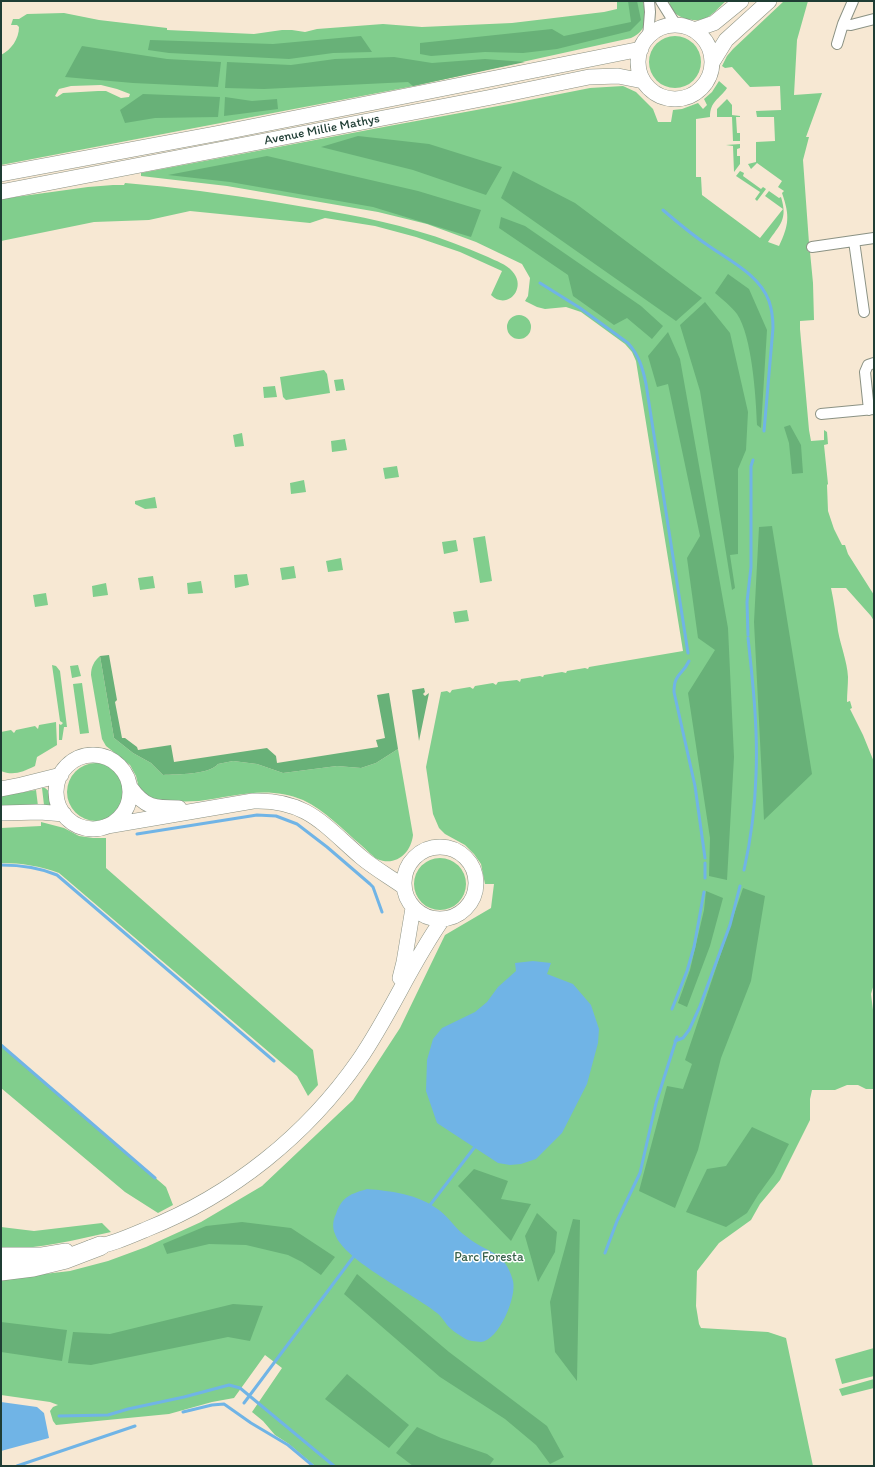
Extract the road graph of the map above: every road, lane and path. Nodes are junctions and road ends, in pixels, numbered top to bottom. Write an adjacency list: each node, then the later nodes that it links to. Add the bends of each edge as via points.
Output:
1 (649, 1): 10 (street, via 650,12)
2 (661, 1): 8 (street)
3 (741, 1): 9 (street, via 714,23)
4 (769, 1): 12 (street, via 726,40)
5 (853, 1): 7 (street)
6 (874, 19): 7 (street, via 850,25)
7 (843, 24): 11 (street)
8 (676, 25): 9 (street); 10 (street, via 661,28)
9 (694, 30): 12 (street, via 704,38)
10 (644, 43): 13 (street, via 638,59); 14 (street, Avenue Millie Mathys, via 220,133)
11 (837, 44)
12 (713, 61): 13 (street, via 710,77 704,87 684,98 661,97)
13 (643, 81): 15 (street, Avenue Millie Mathys, via 618,76 589,77)
14 (1, 174)
15 (1, 192)
16 (874, 238): 17 (street)
17 (854, 241): 18 (street); 19 (street)
18 (812, 248)
19 (864, 312)
20 (874, 363): 21 (street, via 868,366 866,372)
21 (872, 410): 22 (street)
22 (821, 414)
23 (61, 775): 24 (street, via 72,762 80,758 98,756 109,759 119,766 126,775); 25 (street); 28 (street, via 57,795)
24 (130, 787): 26 (street, via 148,805 158,808); 29 (street, via 130,799 125,811 117,820)
25 (1, 789)
26 (214, 807): 29 (street); 31 (street, via 253,801 276,801 291,805 305,811 334,832 370,864)
27 (1, 813): 28 (street)
28 (64, 814): 29 (street, via 72,822 83,827 95,829)
29 (106, 826)
30 (410, 863): 31 (street); 32 (street); 34 (street, via 427,848 442,846 461,853 474,868 475,896 461,913)
31 (381, 870): 32 (street)
32 (404, 887): 33 (street, via 405,895)
33 (413, 908): 34 (street, via 431,919); 35 (street, via 404,962)
34 (442, 920): 35 (street)
35 (393, 1000): 36 (street, via 359,1060 341,1083 317,1113 271,1155 202,1203 159,1224)
36 (100, 1246): 38 (street); 40 (highway, via 66,1259)
37 (1, 1255): 38 (street)
38 (42, 1255): 39 (street)
39 (1, 1259)
40 (1, 1271)

